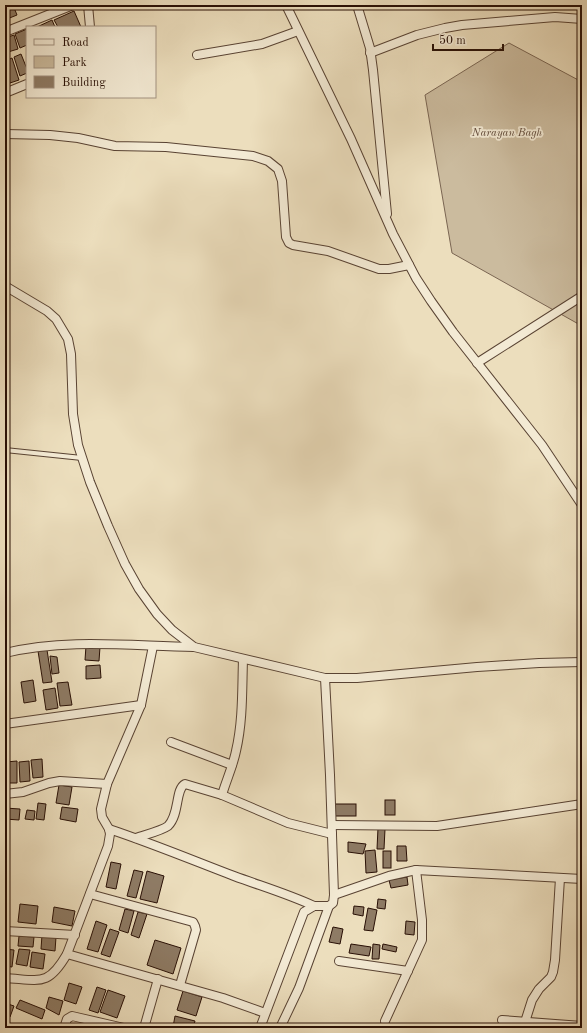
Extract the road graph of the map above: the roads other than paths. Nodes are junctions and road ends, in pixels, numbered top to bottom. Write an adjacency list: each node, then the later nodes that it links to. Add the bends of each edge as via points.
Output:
1 (73, 5): 8 (street)
2 (88, 5): 6 (street)
3 (286, 5): 7 (street)
4 (357, 5): 9 (street)
5 (582, 19): 9 (street, via 555,18 462,25 417,36)
6 (90, 26)
7 (298, 31): 10 (street, via 262,44); 14 (street, via 351,139)
8 (5, 32)
9 (370, 53): 14 (street, via 382,147)
10 (197, 55)
11 (26, 84): 12 (street)
12 (5, 93)
13 (5, 134): 15 (street, via 57,136 115,146 166,147 253,156 268,161 280,172 286,237 289,243 334,253 379,269)
14 (388, 223): 15 (street)
15 (409, 265): 18 (street, via 431,302)
16 (5, 286): 20 (street, via 47,311 56,319 68,339 72,354 73,414)
17 (582, 296): 18 (street)
18 (477, 363): 21 (street, via 542,444)
19 (5, 450): 20 (lane)
20 (82, 458): 23 (street, via 108,526 139,589 172,630)
21 (581, 500)
22 (153, 646): 23 (street); 24 (street, via 76,643 40,646); 28 (street)
23 (194, 647): 25 (street)
24 (5, 653)
25 (243, 658): 27 (street); 31 (street, via 242,714)
26 (582, 662): 27 (street)
27 (325, 678): 36 (street)
28 (141, 705): 29 (street); 32 (street)
29 (5, 724)
30 (171, 742): 31 (street)
31 (232, 766): 34 (street)
32 (107, 784): 33 (street, via 60,781 23,792); 37 (street, via 101,809)
33 (5, 794)
34 (222, 795): 38 (street, via 288,823); 39 (street, via 188,785 181,786 174,815 166,827)
35 (582, 804): 36 (street, via 437,826)
36 (332, 825): 38 (street)
37 (108, 829): 39 (street); 43 (street, via 108,846)
38 (332, 834): 44 (street)
39 (136, 838): 45 (street)
40 (416, 870): 41 (street); 44 (street, via 389,876); 51 (street, via 422,940)
41 (560, 878): 42 (street); 58 (street, via 556,960 551,977 532,1000)
42 (582, 879)
43 (90, 894): 48 (street); 54 (street, via 192,922 196,930)
44 (334, 895): 46 (street, via 333,903)
45 (314, 906): 46 (street); 55 (street, via 304,912)
46 (329, 906): 64 (street, via 299,988)
47 (5, 931): 48 (street)
48 (76, 935): 49 (street)
49 (67, 954): 52 (street, via 60,967 42,980); 53 (street)
50 (339, 961): 51 (street)
51 (408, 971): 57 (street)
52 (5, 978)
53 (158, 979): 54 (street); 62 (street)
54 (180, 985): 55 (street)
55 (265, 1012): 63 (street)
56 (502, 1020): 58 (street)
57 (385, 1021)
58 (525, 1022): 59 (street)
59 (582, 1026)
60 (64, 1028): 61 (street, via 72,1016)
61 (124, 1028)
62 (144, 1028)
63 (260, 1028)
64 (280, 1028)

